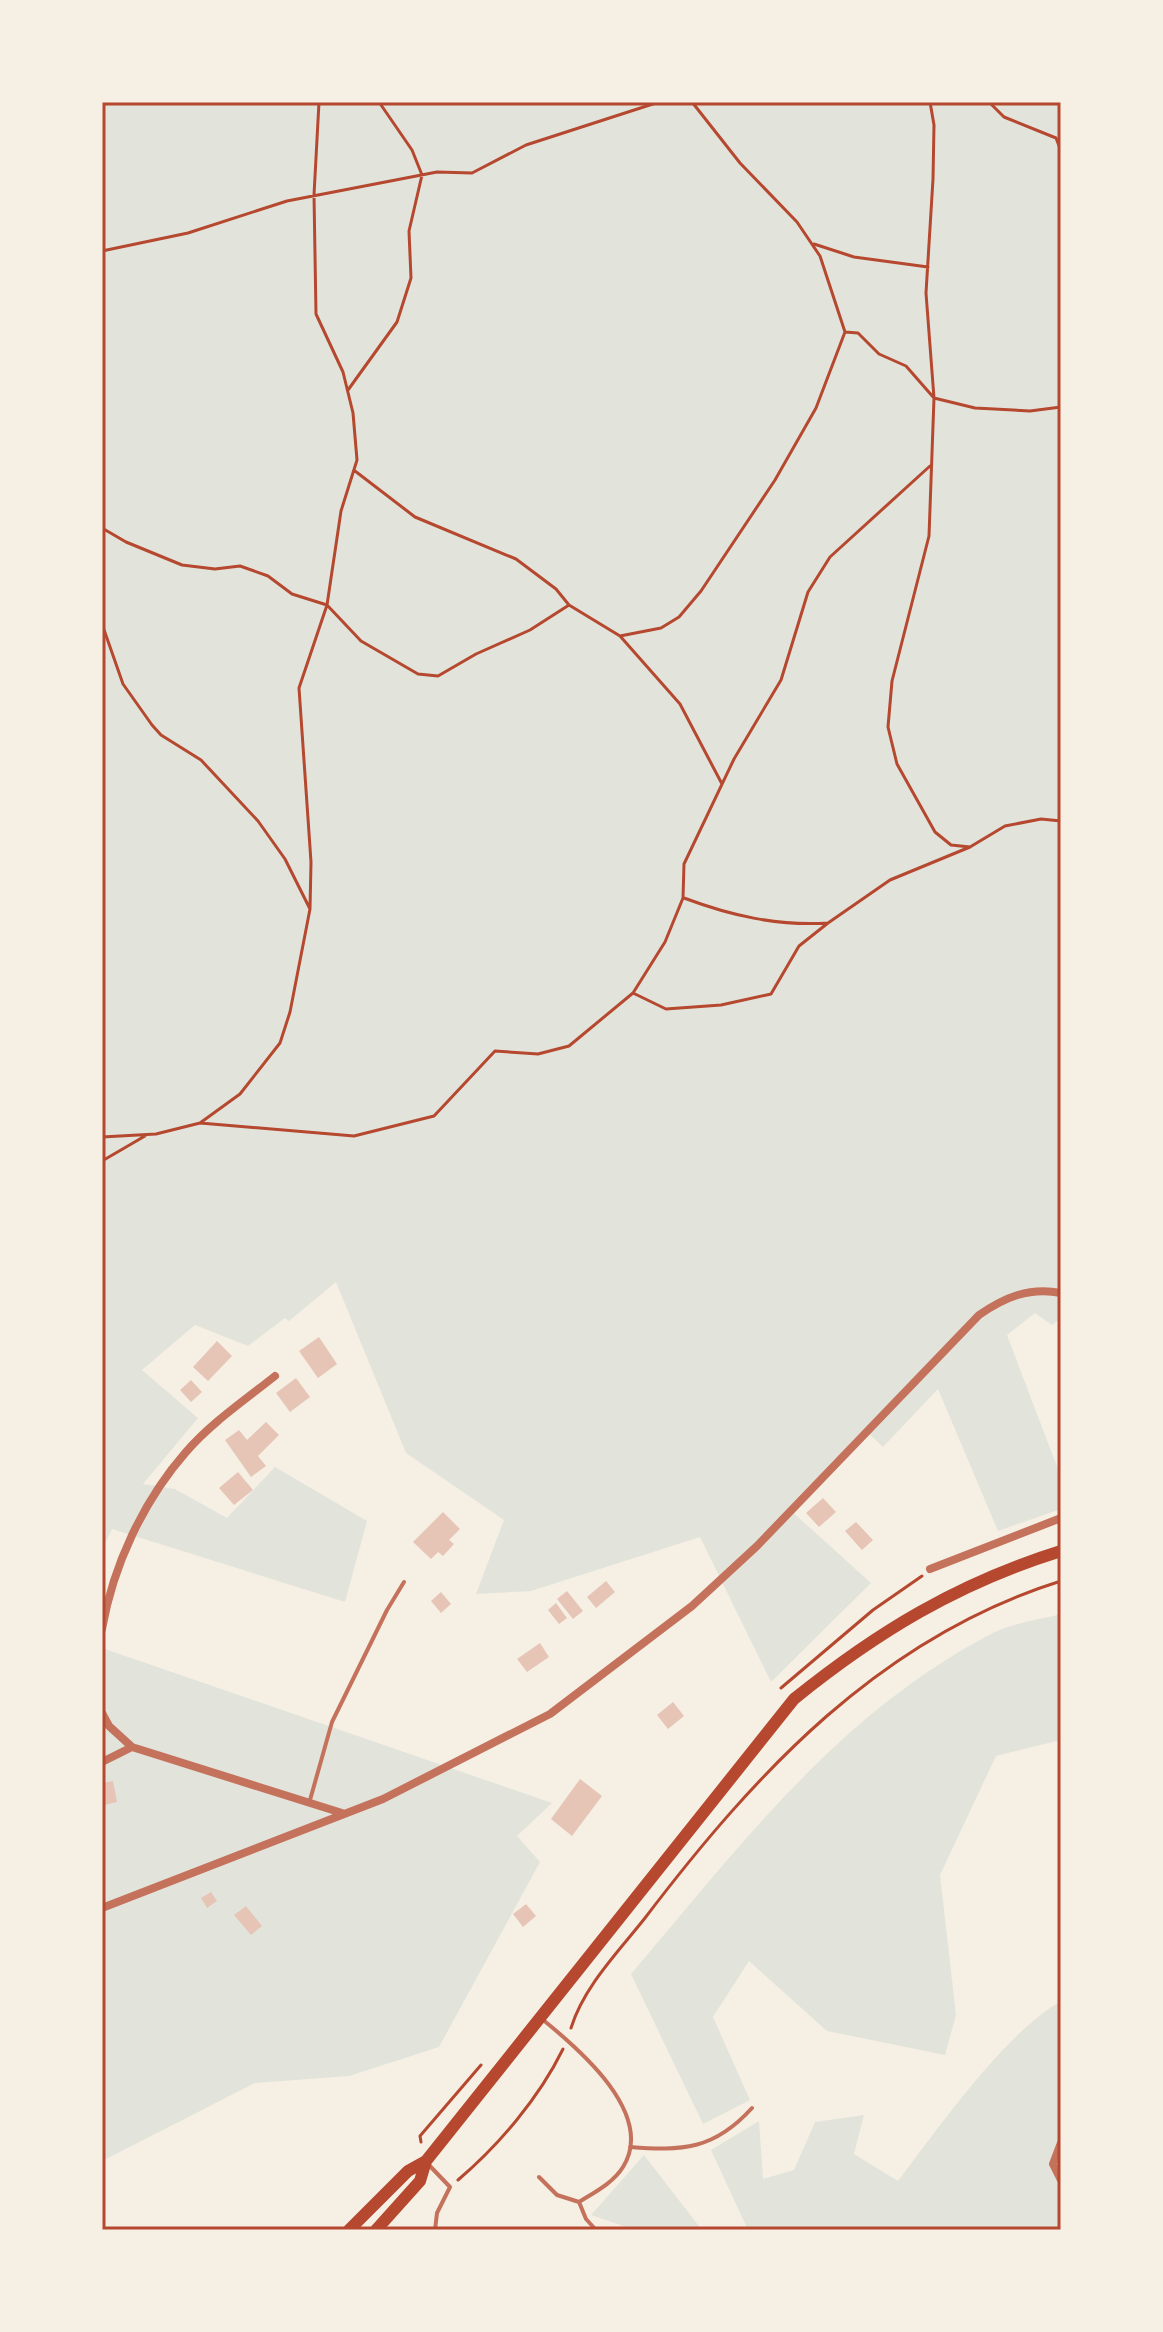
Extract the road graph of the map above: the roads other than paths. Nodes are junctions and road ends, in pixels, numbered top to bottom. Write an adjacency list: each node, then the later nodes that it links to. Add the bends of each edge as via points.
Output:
1 (1061, 1293): 12 (street, via 1022,1293 979,1315 757,1546 692,1606 550,1714 383,1799)
2 (275, 1376): 7 (street, via 206,1432 165,1480 128,1541)
3 (1061, 1518): 5 (street)
4 (1061, 1551): 14 (main road, via 943,1596 857,1648 794,1699)
5 (930, 1569)
6 (404, 1582): 11 (lane, via 332,1722)
7 (102, 1629)
8 (102, 1713): 9 (street)
9 (132, 1747): 10 (street); 11 (street)
10 (102, 1762)
11 (310, 1800): 12 (street)
12 (342, 1813): 13 (street)
13 (102, 1908)
14 (540, 2018): 17 (lane, via 567,2039 624,2105); 18 (main road)
15 (752, 2108): 17 (lane, via 720,2136 689,2148)
16 (1061, 2143): 20 (street, via 1053,2164)
17 (630, 2147): 21 (lane, via 613,2180)
18 (426, 2161): 22 (main road, via 408,2171); 23 (main road, via 420,2181); 24 (lane, via 450,2187)
19 (539, 2177): 21 (lane, via 557,2195)
20 (1061, 2180)
21 (579, 2202): 25 (lane)
22 (349, 2230)
23 (376, 2230)
24 (435, 2230)
25 (596, 2230)

